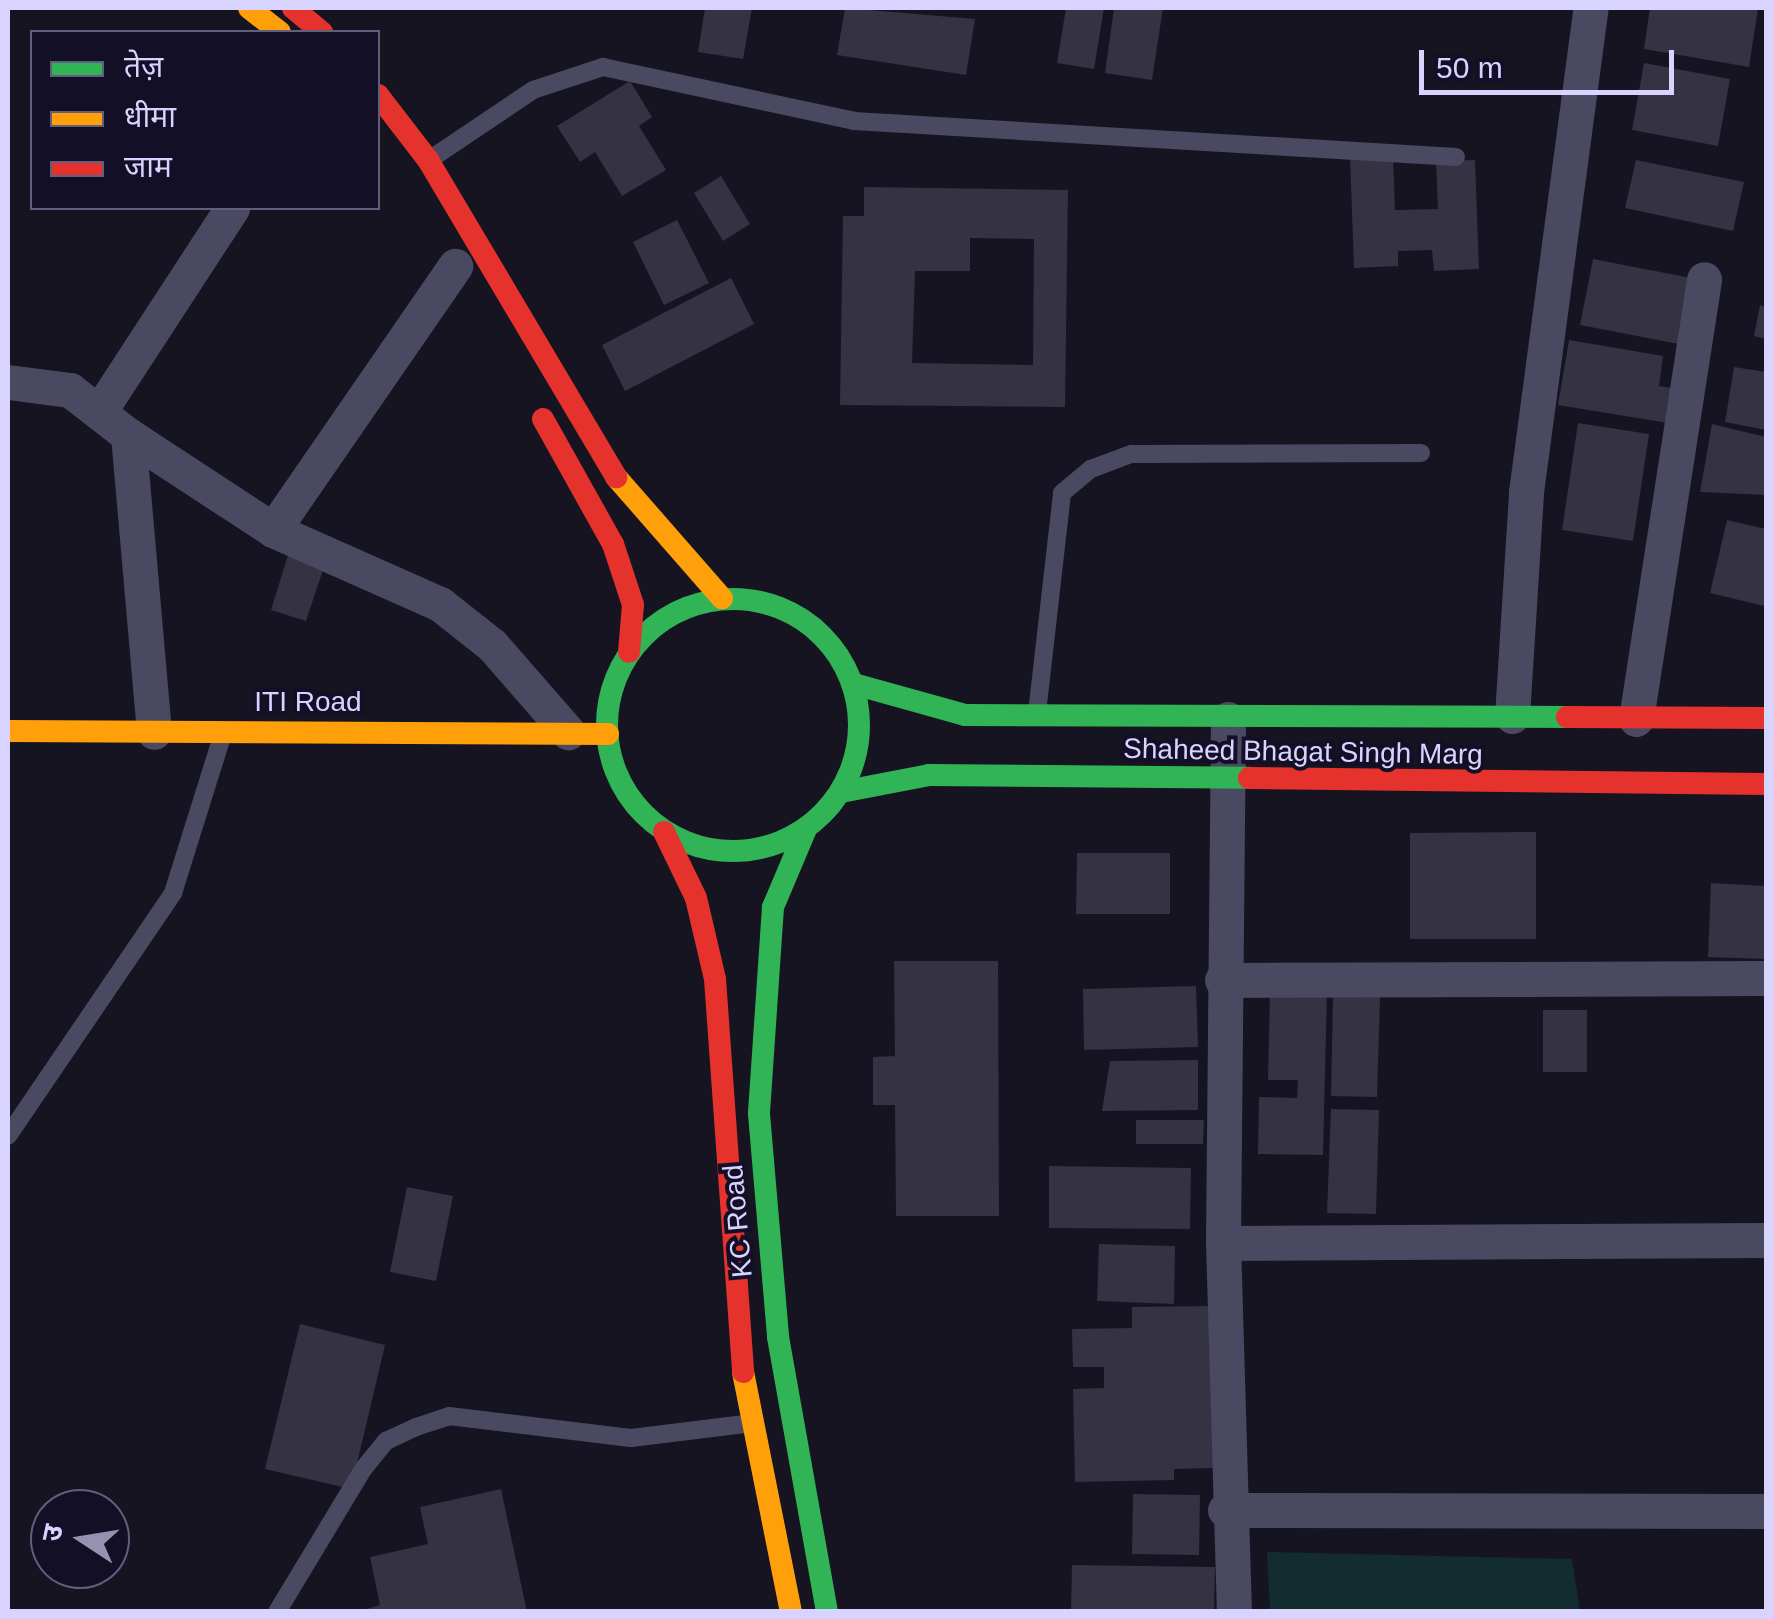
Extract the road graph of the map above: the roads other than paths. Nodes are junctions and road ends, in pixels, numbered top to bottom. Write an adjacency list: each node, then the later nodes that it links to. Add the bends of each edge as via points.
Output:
1 (248, 8): 4 (street)
2 (293, 8): 5 (street)
3 (1591, 8): 22 (street, via 1526,492)
4 (277, 30)
5 (320, 30)
6 (380, 98): 8 (street)
7 (1456, 157): 8 (lane, via 854,122 603,67 533,90)
8 (428, 160): 18 (street, via 633,505)
9 (231, 210): 14 (street)
10 (455, 266): 17 (street)
11 (1704, 278): 25 (street)
12 (8, 382): 14 (street, via 70,390)
13 (527, 390): 19 (street, via 613,544 633,604)
14 (99, 412): 15 (street)
15 (128, 434): 17 (street); 27 (street)
16 (1420, 452): 21 (lane, via 1131,454 1092,470 1062,493)
17 (273, 530): 29 (street, via 440,604 492,644)
18 (722, 598): 19 (street, via 684,607); 20 (street, via 770,603 827,639)
19 (629, 652): 30 (street)
20 (854, 684): 21 (street, Shaheed Bhagat Singh Marg, via 965,716); 33 (street, via 859,740)
21 (1037, 714): 24 (street, Shaheed Bhagat Singh Marg)
22 (1512, 716): 24 (street, Shaheed Bhagat Singh Marg); 25 (street, Shaheed Bhagat Singh Marg)
23 (1766, 718): 25 (street, Shaheed Bhagat Singh Marg)
24 (1228, 719): 31 (street)
25 (1636, 719)
26 (8, 731): 27 (street, ITI Road)
27 (154, 732): 28 (street, ITI Road)
28 (224, 732): 29 (street, ITI Road); 38 (lane, via 173,893)
29 (568, 732): 30 (street, ITI Road)
30 (608, 734): 35 (street, via 610,758 640,812)
31 (1228, 783): 32 (street, Shaheed Bhagat Singh Marg); 33 (street, Shaheed Bhagat Singh Marg, via 929,775); 37 (street)
32 (1766, 784)
33 (841, 792): 34 (street)
34 (806, 829): 35 (street, via 756,850 699,848); 46 (street, KC Road, via 767,944 759,1114 778,1337)
35 (664, 832): 41 (street, via 696,898 715,979)
36 (1766, 978): 37 (street)
37 (1222, 980): 40 (street)
38 (8, 1136)
39 (1766, 1240): 40 (street)
40 (1223, 1242): 42 (street)
41 (753, 1423): 44 (lane, via 631,1438 448,1416 416,1427 386,1441 364,1468); 45 (street)
42 (1225, 1510): 43 (street); 47 (street)
43 (1766, 1511)
44 (277, 1612)
45 (791, 1612)
46 (827, 1612)
47 (1234, 1612)

